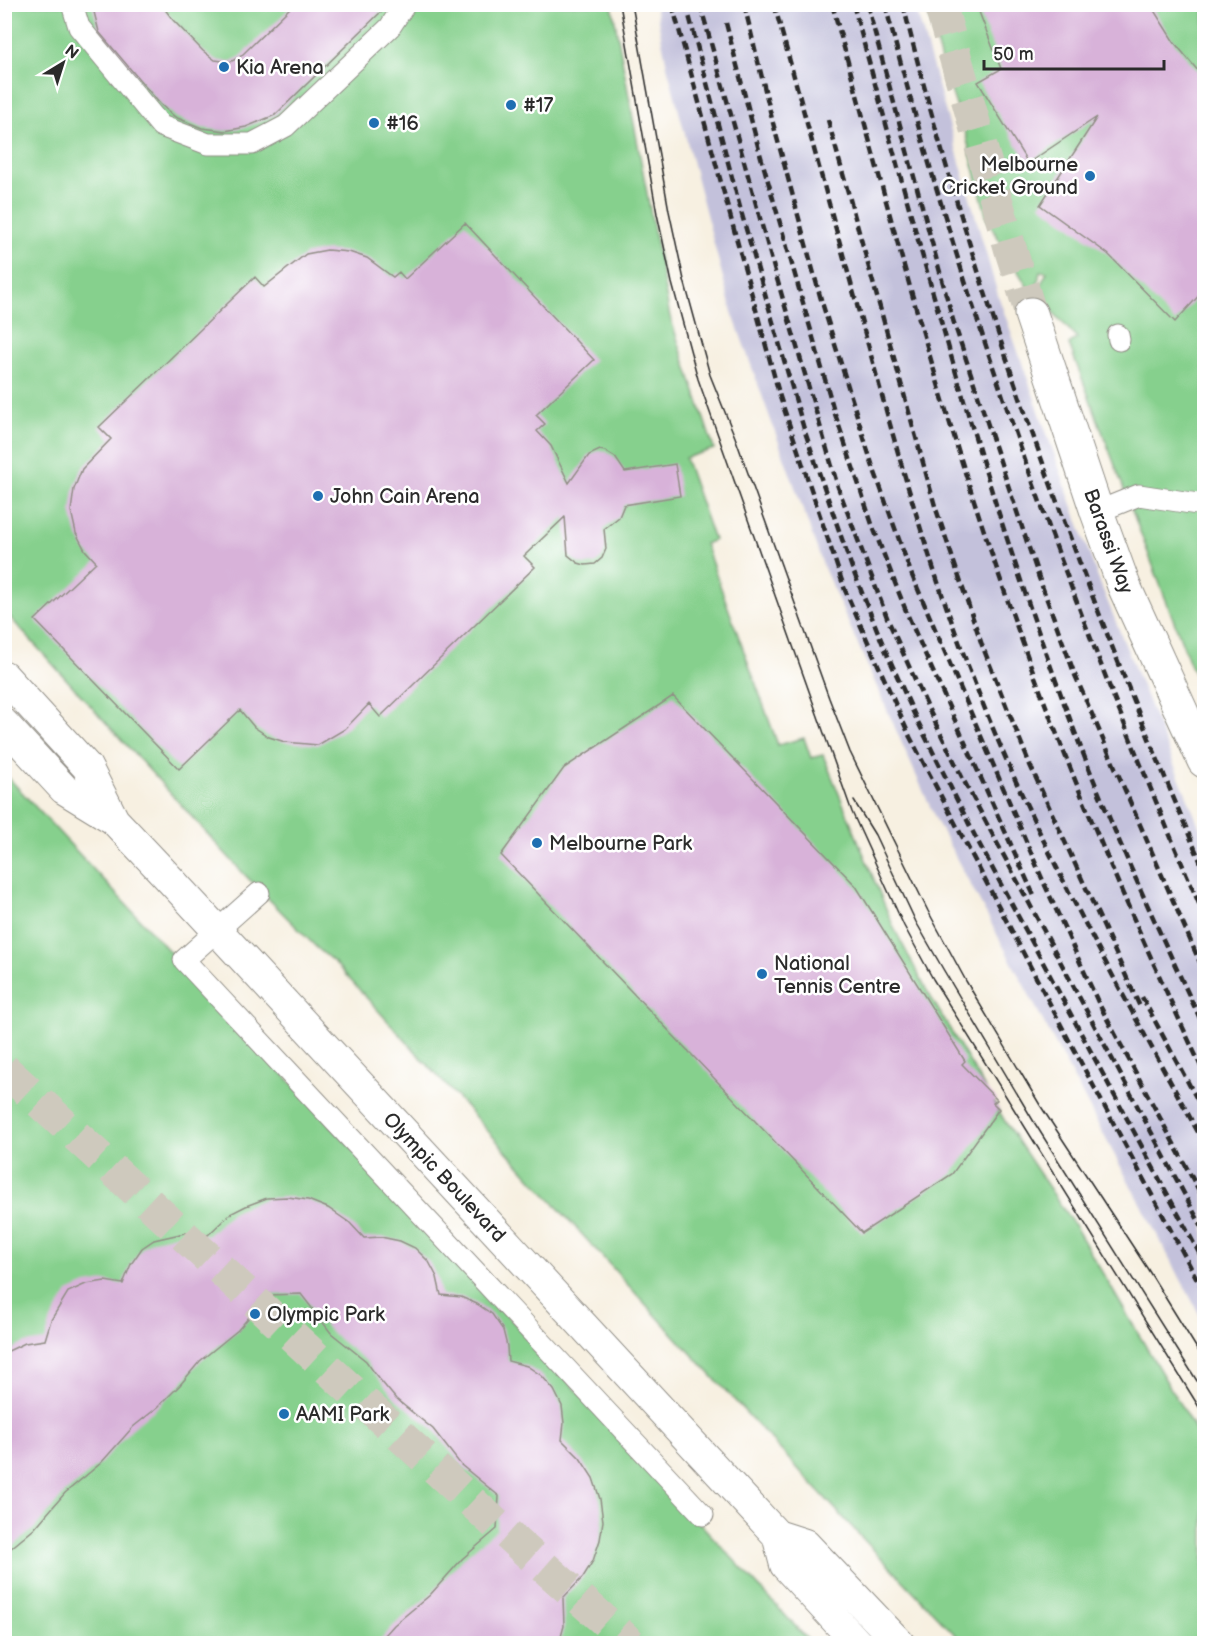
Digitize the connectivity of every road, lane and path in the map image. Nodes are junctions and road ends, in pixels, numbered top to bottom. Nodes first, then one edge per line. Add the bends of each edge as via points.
1 (72, 4) edge
2 (405, 4) edge
3 (1031, 314) tunnel mouth
4 (1204, 505) edge
5 (1097, 512) junction
6 (4, 676) edge
7 (4, 724) edge
8 (1204, 761) edge
9 (113, 819) junction
10 (258, 893) dead end
11 (217, 931) junction
12 (703, 1515) dead end
13 (777, 1535) junction
14 (858, 1644) edge
15 (900, 1644) edge

1 - 2 street via 79,27 161,126 208,144 252,144 286,126 390,27
3 - 5 main road, Barassi Way
4 - 5 street via 1139,495
5 - 8 main road, Barassi Way via 1124,586
6 - 9 main road, Olympic Boulevard via 87,767
7 - 9 main road, Olympic Boulevard via 64,789
9 - 11 main road, Olympic Boulevard
10 - 11 street
11 - 12 street via 184,960
11 - 13 main road, Olympic Boulevard
13 - 14 main road, Olympic Boulevard via 785,1565
13 - 15 main road, Olympic Boulevard via 805,1544

